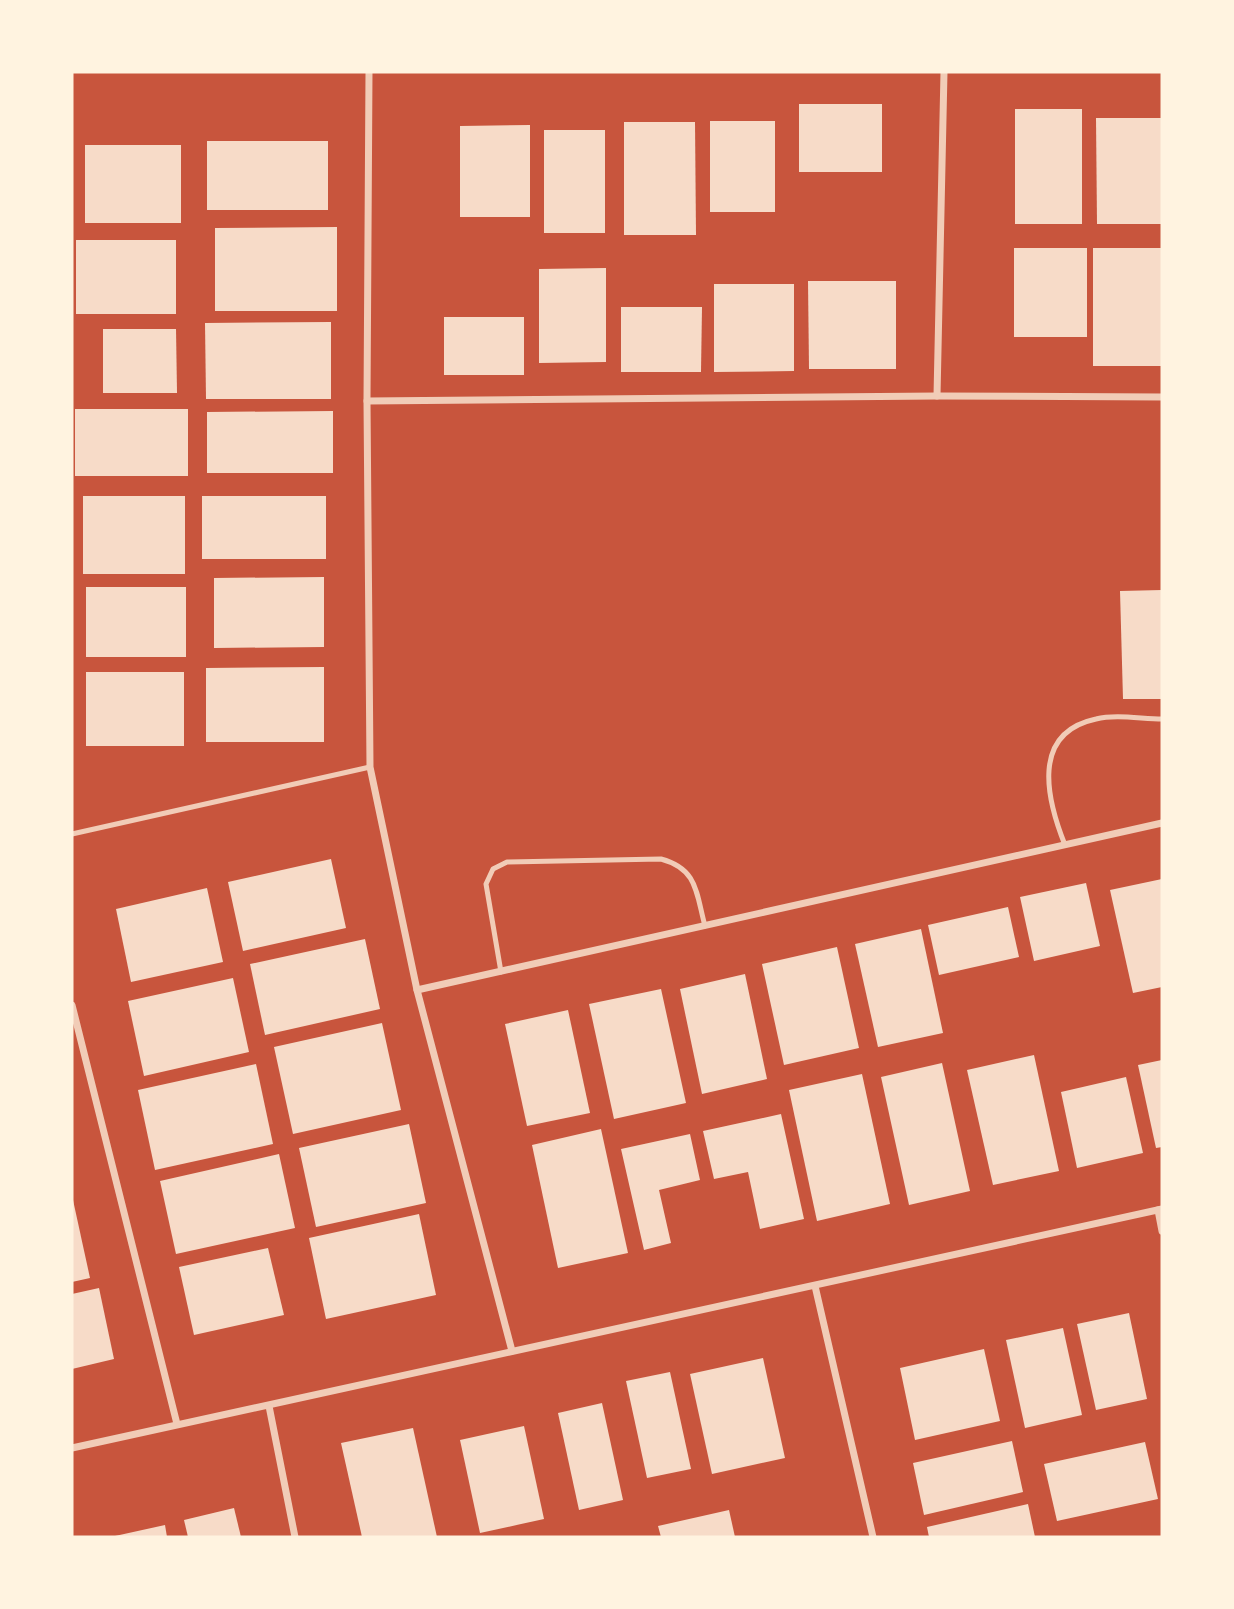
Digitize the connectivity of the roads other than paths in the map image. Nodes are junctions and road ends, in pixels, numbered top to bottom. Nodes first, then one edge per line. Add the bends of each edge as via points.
1 (369, 72) edge
2 (944, 72) edge
3 (937, 396) junction
4 (1162, 397) edge
5 (367, 401) junction
6 (1162, 719) edge
7 (370, 767) junction
8 (1162, 823) edge
9 (72, 834) edge
10 (1065, 845) junction
11 (705, 926) junction
12 (501, 972) junction
13 (417, 990) junction
14 (72, 1005) edge
15 (1160, 1210) edge
16 (1162, 1231) edge
17 (815, 1286) junction
18 (512, 1352) junction
19 (268, 1406) junction
20 (177, 1424) junction
21 (72, 1448) edge
22 (295, 1537) edge
23 (873, 1537) edge

1 - 5 street
2 - 3 street
3 - 4 street
3 - 5 street
5 - 7 street
6 - 10 lane via 1096,719 1063,736 1047,769 1053,813
7 - 9 lane
7 - 13 street
8 - 10 street
10 - 11 street
11 - 12 street
11 - 12 lane via 690,873 680,864 661,859 508,862 493,869 485,884
12 - 13 street
13 - 18 street
14 - 20 street
15 - 16 street
15 - 17 street
17 - 18 street
17 - 23 street
18 - 19 street
19 - 20 street
19 - 22 street
20 - 21 street

